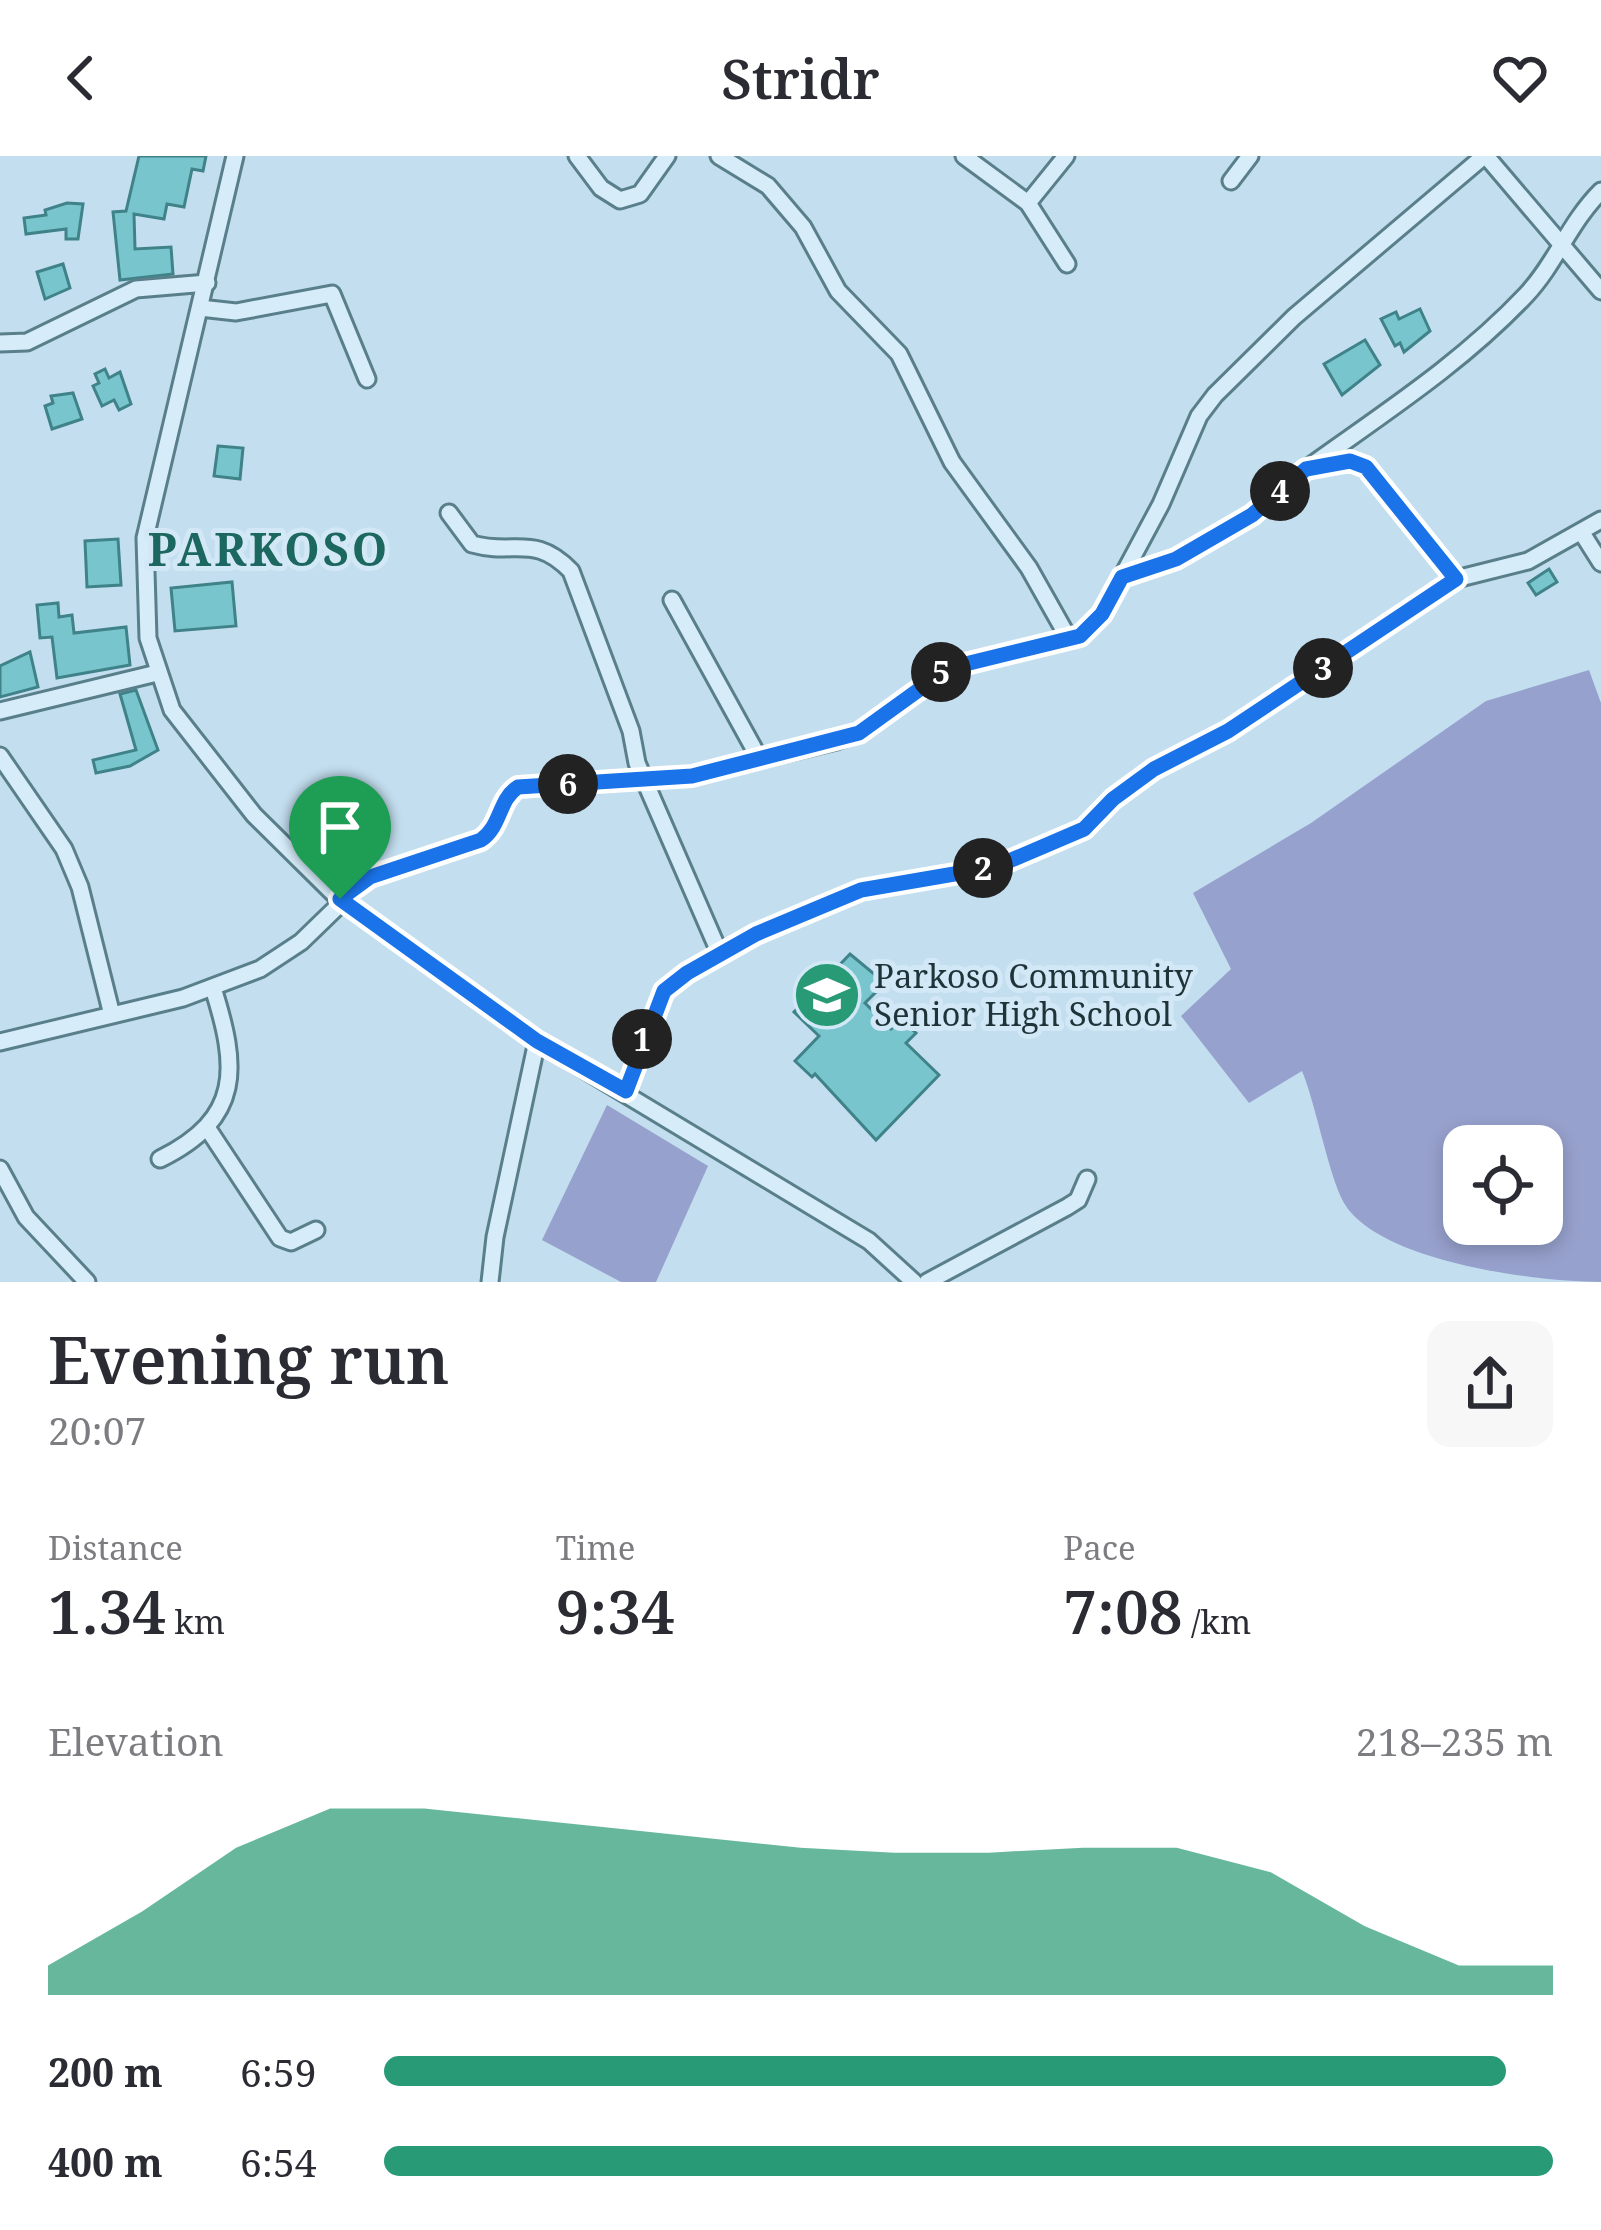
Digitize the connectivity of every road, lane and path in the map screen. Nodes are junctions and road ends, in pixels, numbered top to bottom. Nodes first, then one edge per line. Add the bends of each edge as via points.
1 (235, 156) edge
2 (577, 156) edge
3 (667, 156) edge
4 (719, 156) edge
5 (964, 156) edge
6 (1066, 156) edge
7 (1250, 156) edge
8 (1485, 156) edge
9 (1231, 181) dead end
10 (1601, 191) edge
11 (1028, 203) junction
12 (1559, 246) junction
13 (1067, 264) dead end
14 (206, 283) junction
15 (1601, 291) edge
16 (200, 308) junction
17 (0, 344) edge
18 (367, 379) dead end
19 (1306, 469) junction
20 (449, 513) dead end
21 (1601, 520) edge
22 (1582, 532) junction
23 (1601, 562) edge
24 (1122, 577) junction
25 (1456, 579) junction
26 (672, 600) dead end
27 (1069, 640) junction
28 (157, 673) junction
29 (0, 711) edge
30 (0, 756) edge
31 (759, 758) junction
32 (645, 781) junction
33 (340, 899) junction
34 (720, 954) junction
35 (213, 988) junction
36 (111, 1011) junction
37 (537, 1041) junction
38 (0, 1042) edge
39 (626, 1091) junction
40 (208, 1129) junction
41 (160, 1159) dead end
42 (0, 1169) edge
43 (1087, 1179) dead end
44 (316, 1230) dead end
45 (87, 1282) edge
46 (490, 1282) edge
47 (914, 1282) edge
48 (927, 1282) edge

1 - 14 street
2 - 3 street via 620,200 640,194
4 - 27 street via 768,186 803,227 838,291 898,354 952,462 1029,568
5 - 11 street
6 - 11 street
7 - 9 street
8 - 12 street
8 - 24 street via 1294,317 1215,395
10 - 12 street
11 - 13 street
12 - 15 street
12 - 19 street via 1540,280 1469,350
14 - 16 street
14 - 17 street via 136,289 26,342
16 - 18 street via 236,312 332,294
16 - 28 street via 145,538 145,617
19 - 24 street via 1252,515 1176,559
19 - 25 street via 1350,461 1366,467
20 - 32 street via 472,544 553,552 571,571
21 - 22 street
22 - 23 street
22 - 25 street via 1528,561
24 - 27 street via 1102,614
25 - 34 street via 1228,731 1154,769 1084,829 995,867 861,890
26 - 31 street
27 - 31 street via 949,668 859,733
28 - 29 street
28 - 33 street via 205,758
30 - 36 street via 64,849
31 - 32 street
32 - 33 street via 518,787 506,796 496,829 481,840 370,877
32 - 34 street
33 - 35 street via 275,962
33 - 37 street
34 - 39 street via 664,991
35 - 36 street
35 - 40 street via 231,1058
36 - 38 street
37 - 39 street
37 - 46 street
39 - 47 street via 868,1241
40 - 41 street
40 - 44 street via 280,1238 291,1242
42 - 45 street via 26,1217
43 - 48 street via 1067,1207

